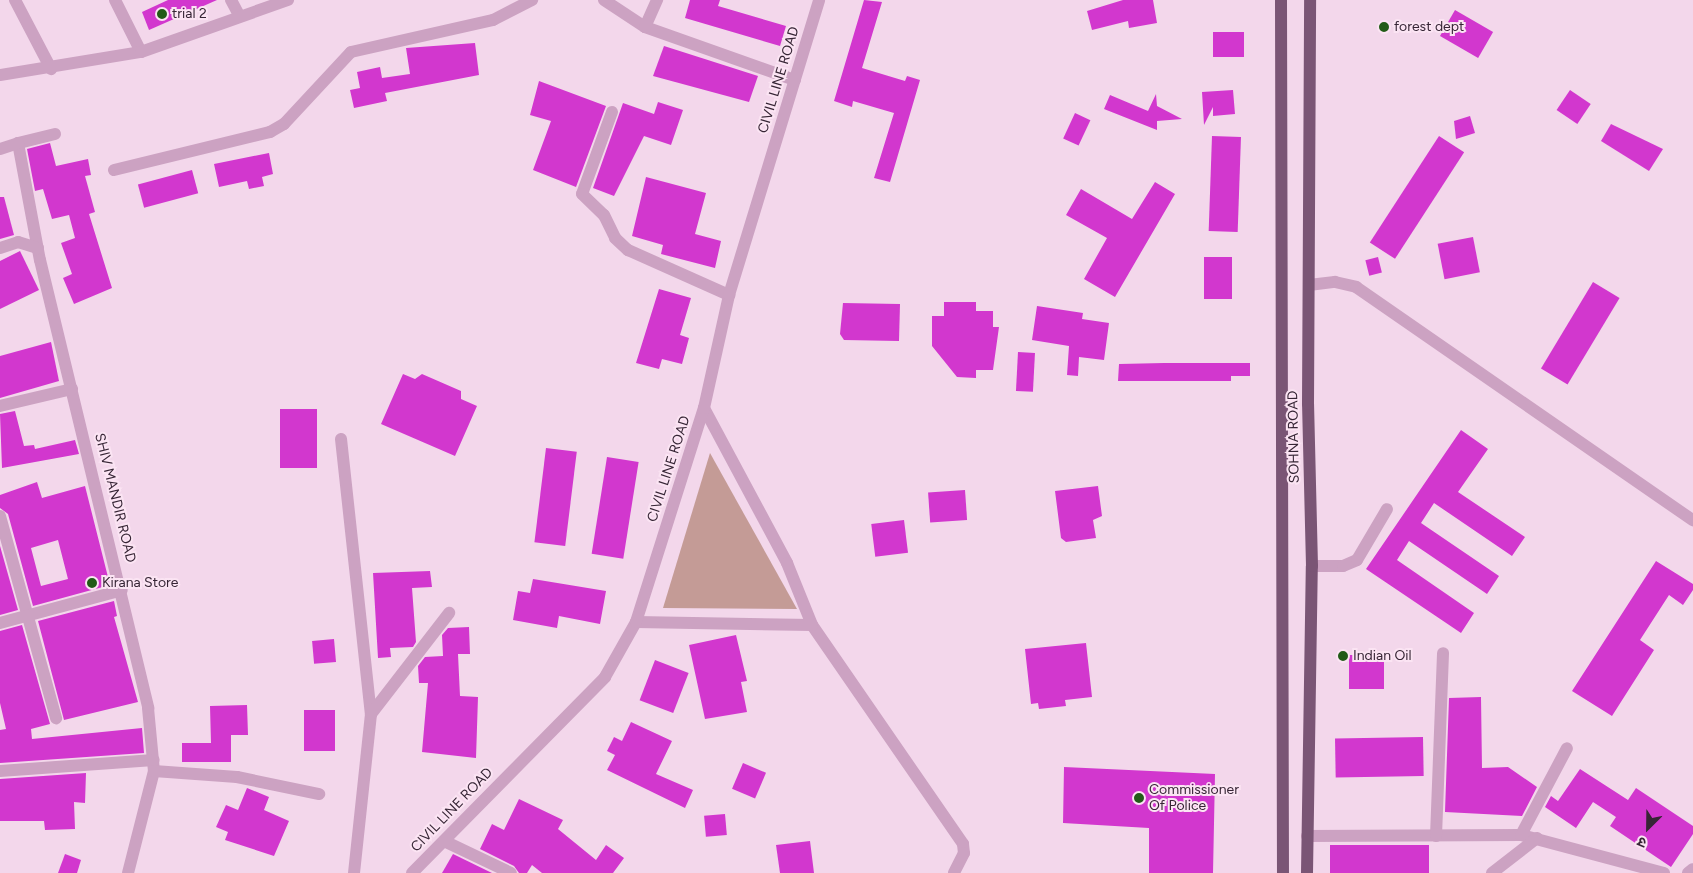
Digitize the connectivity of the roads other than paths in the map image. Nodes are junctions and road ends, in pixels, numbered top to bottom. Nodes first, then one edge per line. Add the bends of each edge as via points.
1 (15, 0) edge
2 (115, 0) edge
3 (231, 0) edge
4 (288, 0) edge
5 (532, 0) edge
6 (604, 0) edge
7 (657, 0) edge
8 (819, 0) edge
9 (1281, 0) edge
10 (1310, 0) edge
11 (239, 15) junction
12 (645, 27) junction
13 (141, 52) junction
14 (51, 69) junction
15 (0, 75) edge
16 (795, 80) junction
17 (612, 112) dead end
18 (55, 134) dead end
19 (18, 143) junction
20 (0, 149) edge
21 (114, 170) dead end
22 (0, 248) edge
23 (38, 248) junction
24 (1309, 285) junction
25 (729, 295) junction
26 (72, 389) junction
27 (0, 406) edge
28 (704, 408) junction
29 (340, 440) dead end
30 (1387, 509) dead end
31 (0, 516) edge
32 (1693, 520) edge
33 (1312, 566) junction
34 (122, 590) junction
35 (449, 613) dead end
36 (26, 615) junction
37 (0, 622) edge
38 (636, 622) junction
39 (812, 625) junction
40 (1443, 653) dead end
41 (371, 714) junction
42 (56, 718) dead end
43 (1568, 748) dead end
44 (154, 766) junction
45 (0, 772) edge
46 (319, 794) dead end
47 (1521, 835) junction
48 (1307, 836) junction
49 (1436, 836) junction
50 (1537, 838) junction
51 (444, 841) junction
52 (1693, 869) edge
53 (128, 873) edge
54 (354, 873) edge
55 (412, 873) edge
56 (511, 873) edge
57 (954, 873) edge
58 (1283, 873) edge
59 (1307, 873) edge
60 (1492, 873) edge
61 (1664, 873) edge
62 (1688, 873) edge

1 - 14 street
2 - 13 street
3 - 11 street
4 - 11 street
5 - 21 street via 492,20 351,52 284,124 270,132
6 - 12 street
7 - 12 street
8 - 16 street, CIVIL LINE ROAD
9 - 58 main road, SOHNA ROAD
10 - 24 main road, SOHNA ROAD
11 - 13 street
12 - 16 street
13 - 14 street
14 - 15 street
16 - 25 street, CIVIL LINE ROAD
17 - 25 street via 582,194 604,215 615,238 628,250
18 - 19 street
19 - 20 street
19 - 23 street, SHIV MANDIR ROAD
22 - 23 street via 24,242
23 - 26 street, SHIV MANDIR ROAD
24 - 32 street via 1335,282 1356,287
24 - 33 main road, SOHNA ROAD
25 - 28 street, CIVIL LINE ROAD
26 - 27 street
26 - 34 street, SHIV MANDIR ROAD
28 - 38 street, CIVIL LINE ROAD
28 - 39 street via 786,563
29 - 41 street
30 - 33 street via 1357,560 1343,566
31 - 36 street
33 - 48 main road, SOHNA ROAD
34 - 36 street
34 - 44 street, SHIV MANDIR ROAD via 148,708
35 - 41 street
36 - 37 street
36 - 42 street
38 - 39 street
38 - 51 street, CIVIL LINE ROAD via 605,677
39 - 57 street via 963,844 964,854
40 - 49 street
41 - 54 street
43 - 47 street
44 - 45 street
44 - 46 street
44 - 53 street, SHIV MANDIR ROAD
47 - 49 street
47 - 50 street
48 - 49 street
48 - 59 main road, SOHNA ROAD
50 - 60 street
50 - 61 street
51 - 55 street, CIVIL LINE ROAD
51 - 56 street
52 - 62 street

